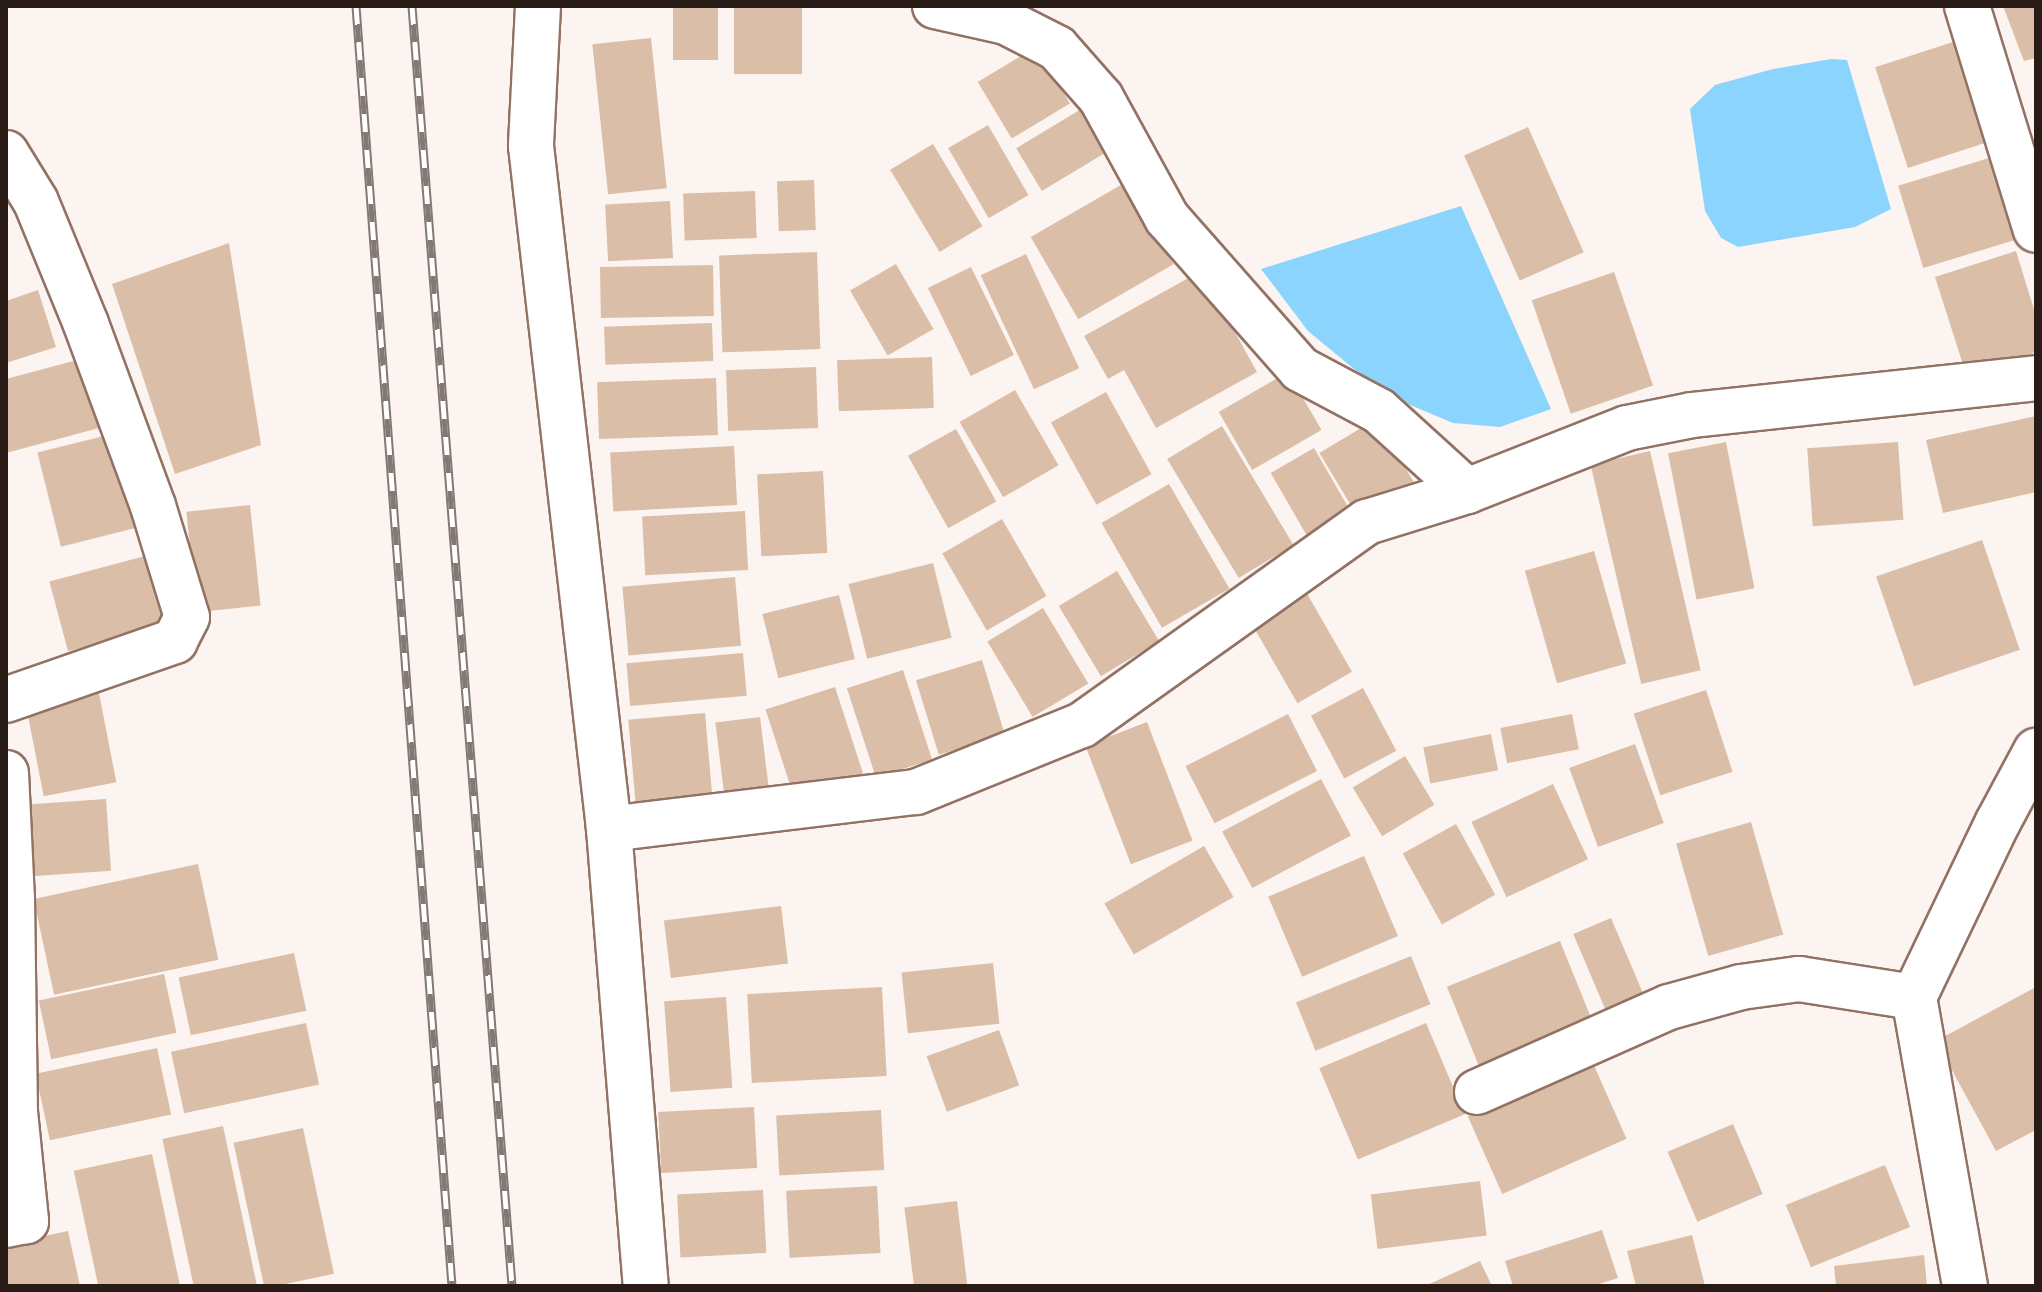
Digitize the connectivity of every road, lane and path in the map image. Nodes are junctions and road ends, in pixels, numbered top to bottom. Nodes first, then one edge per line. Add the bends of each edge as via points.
1 (538, 6) edge
2 (935, 6) edge
3 (1967, 6) edge
4 (6, 153) edge
5 (2036, 230) edge
6 (2036, 378) edge
7 (1467, 491) junction
8 (6, 700) edge
9 (2036, 751) edge
10 (6, 773) edge
11 (609, 829) junction
12 (1914, 997) junction
13 (1477, 1092) dead end
14 (6, 1225) edge
15 (646, 1286) edge
16 (1965, 1286) edge

1 - 11 street via 531,146
2 - 7 street via 1006,22 1057,48 1101,98 1167,218 1300,369 1379,411
3 - 5 street
4 - 8 street via 36,202 86,324 153,506 187,617 175,641
6 - 7 street via 1692,415 1627,428
7 - 11 street via 1367,522 1082,725 916,792
9 - 12 street
10 - 14 street via 15,1112 26,1221
11 - 15 street
12 - 13 street via 1799,979 1741,987 1669,1007
12 - 16 street

